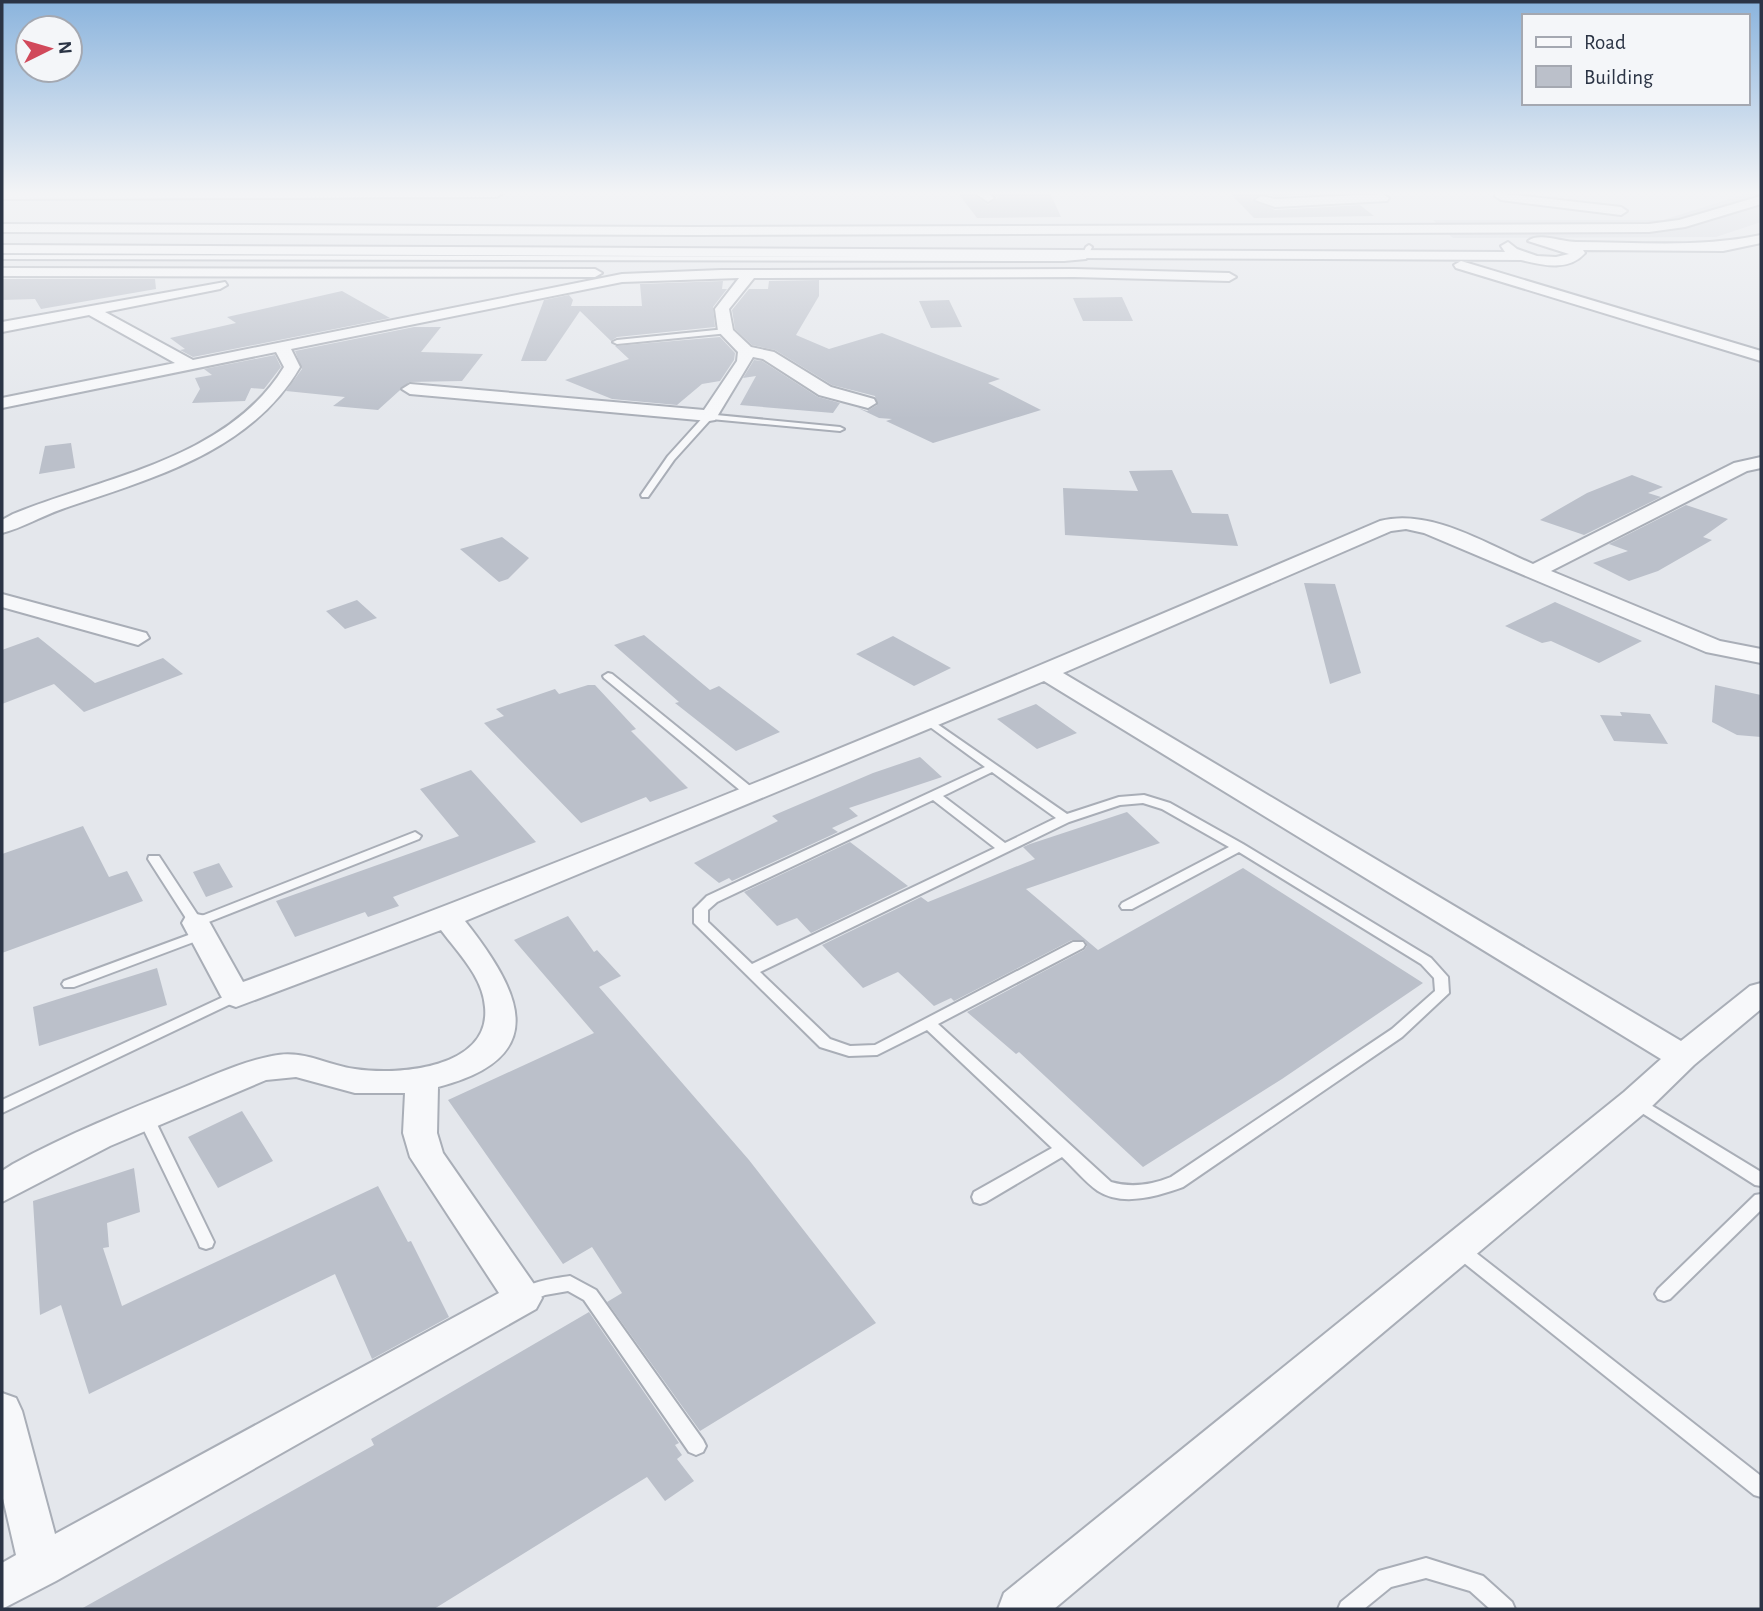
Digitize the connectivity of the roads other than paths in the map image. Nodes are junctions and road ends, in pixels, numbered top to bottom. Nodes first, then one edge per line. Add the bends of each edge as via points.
1 (1476, 268) edge
2 (2, 272) edge
3 (750, 274) junction
4 (254, 275) junction
5 (1229, 277) dead end
6 (622, 278) junction
7 (93, 311) junction
8 (2, 327) edge
9 (726, 331) junction
10 (617, 342) dead end
11 (282, 348) junction
12 (746, 351) junction
13 (1761, 356) edge
14 (192, 366) junction
15 (410, 389) dead end
16 (2, 403) edge
17 (868, 403) dead end
18 (709, 416) junction
19 (840, 429) dead end
20 (1761, 463) edge
21 (645, 495) dead end
22 (2, 527) edge
23 (1537, 570) junction
24 (2, 600) edge
25 (138, 638) dead end
26 (1761, 656) edge
27 (1043, 671) junction
28 (608, 676) dead end
29 (930, 722) junction
30 (992, 768) junction
31 (751, 793) junction
32 (934, 795) junction
33 (1065, 819) junction
34 (415, 836) dead end
35 (1240, 847) junction
36 (1004, 848) junction
37 (155, 859) dead end
38 (1127, 906) dead end
39 (447, 917) junction
40 (199, 928) junction
41 (1078, 945) dead end
42 (750, 971) junction
43 (69, 984) dead end
44 (1761, 993) edge
45 (236, 996) junction
46 (928, 1023) junction
47 (1683, 1057) junction
48 (422, 1080) junction
49 (1636, 1101) junction
50 (2, 1107) edge
51 (145, 1116) junction
52 (1063, 1149) junction
53 (1761, 1180) edge
54 (2, 1188) edge
55 (979, 1197) dead end
56 (1761, 1200) edge
57 (206, 1242) dead end
58 (1457, 1248) junction
59 (1664, 1294) dead end
60 (523, 1298) junction
61 (2, 1411) edge
62 (696, 1446) dead end
63 (1761, 1488) edge
64 (41, 1566) junction
65 (2, 1587) edge
66 (1020, 1609) edge
67 (1348, 1609) edge
68 (1505, 1609) edge

1 - 13 street
2 - 4 street
3 - 5 street
3 - 6 street
3 - 9 street via 722,309
4 - 6 street via 587,273
4 - 7 street
6 - 11 street
7 - 8 street
7 - 14 street
9 - 10 lane
9 - 12 street
11 - 14 street
11 - 22 street via 292,367 283,384 235,428 151,474
12 - 17 street via 768,355 825,391
12 - 18 street via 741,368
14 - 16 street
15 - 18 street
18 - 19 lane
18 - 21 lane
20 - 23 street via 1741,467
23 - 26 street via 1714,648
23 - 27 street via 1430,528 1387,525
24 - 25 street
27 - 29 street
27 - 47 street
28 - 31 lane
29 - 30 lane
29 - 31 street
30 - 32 lane
30 - 33 lane
31 - 39 street
32 - 36 lane
32 - 42 lane via 706,904 701,909 701,923
33 - 35 lane via 1144,799 1166,806
33 - 36 lane
34 - 40 lane
35 - 38 lane
35 - 52 lane via 1426,961 1441,977 1442,993 1396,1032 1177,1182 1148,1193 1123,1194 1105,1187
36 - 42 lane
37 - 40 lane
39 - 45 street
39 - 48 street via 493,984 502,1009 496,1038 481,1056 454,1071
40 - 43 lane
40 - 45 street
41 - 46 lane
42 - 46 lane via 825,1043 849,1051 877,1050
44 - 47 street
45 - 50 lane
46 - 52 lane
47 - 49 street
48 - 51 street via 357,1081 290,1064 250,1074
48 - 60 street via 420,1132 427,1157
49 - 53 lane
49 - 58 street
51 - 54 street
51 - 57 lane
52 - 55 lane
56 - 59 lane
58 - 63 lane
58 - 66 street
60 - 62 lane via 542,1288 570,1283 590,1295
60 - 64 street
61 - 64 street
64 - 65 street
67 - 68 lane via 1385,1578 1426,1568 1476,1583

